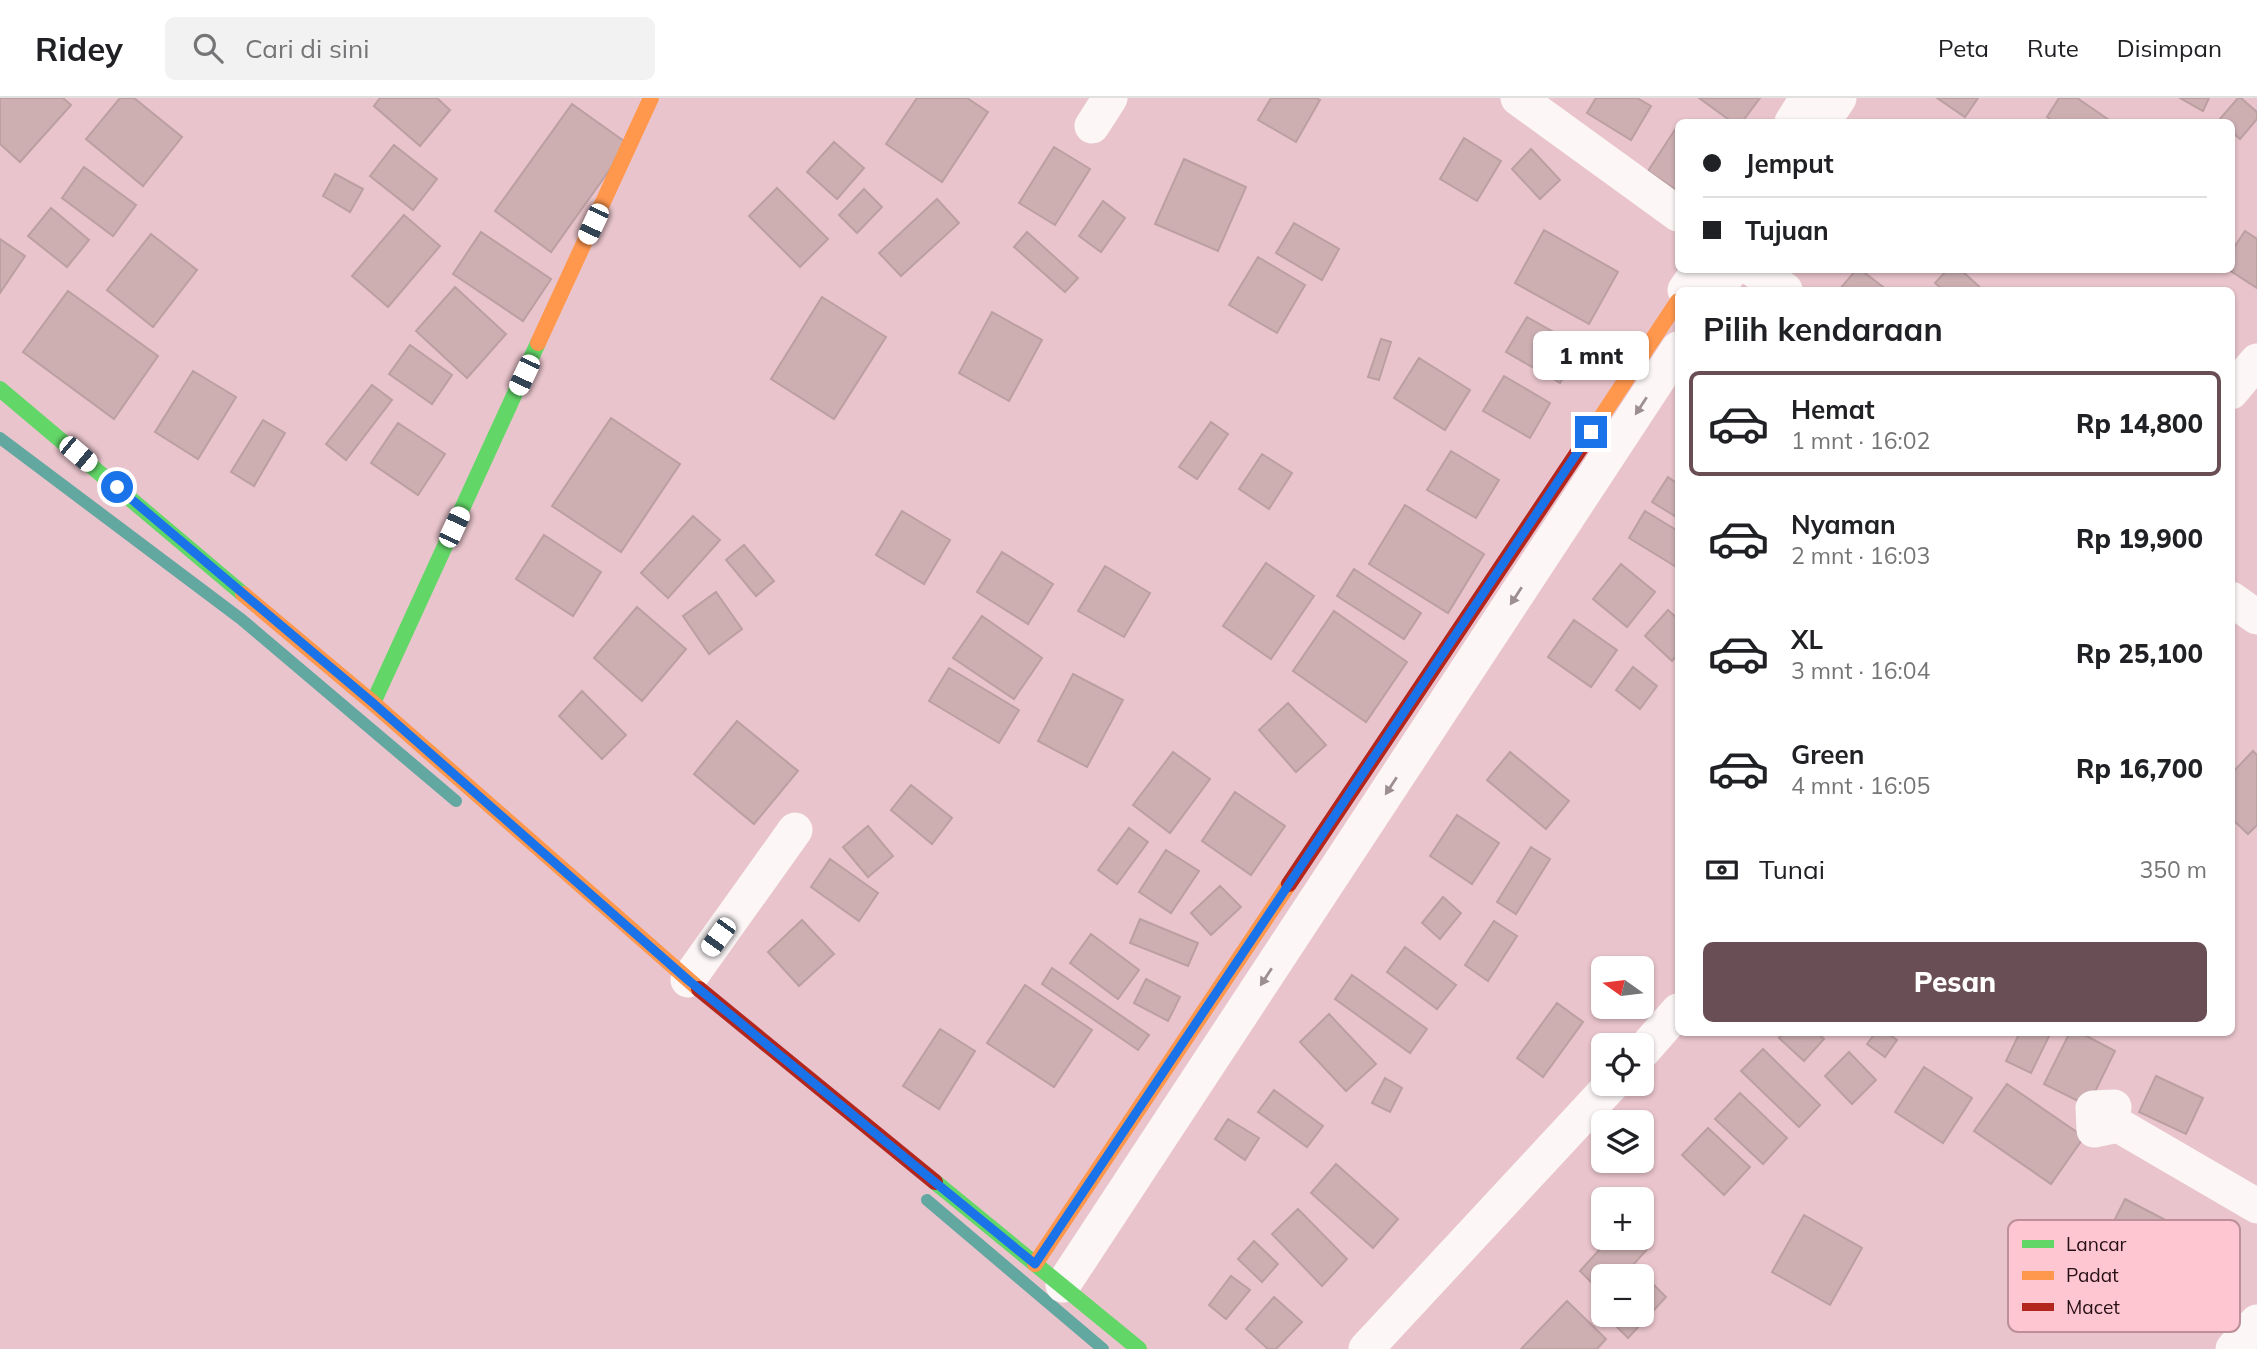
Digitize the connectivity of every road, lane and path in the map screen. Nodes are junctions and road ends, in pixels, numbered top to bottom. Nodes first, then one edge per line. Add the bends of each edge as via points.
1 (651, 98) edge
2 (1518, 98) edge
3 (1807, 98) edge
4 (1839, 98) edge
5 (1794, 119) edge
6 (1825, 119) edge
7 (1675, 212) edge
8 (1758, 273) edge
9 (1780, 287) edge
10 (1675, 305) edge
11 (1675, 354) edge
12 (2257, 361) edge
13 (2235, 387) edge
14 (0, 389) edge
15 (2235, 602) edge
16 (2257, 617) edge
17 (373, 703) junction
18 (795, 830) dead end
19 (688, 980) junction
20 (1675, 1014) edge
21 (1654, 1038) edge
22 (1601, 1096) edge
23 (2114, 1107) dead end
24 (2257, 1206) edge
25 (1035, 1264) junction
26 (1063, 1285) junction
27 (2257, 1322) edge
28 (1139, 1349) edge
29 (1366, 1349) edge
30 (2233, 1349) edge

1 - 17 street
2 - 7 street
3 - 5 street
4 - 6 street
8 - 9 street
10 - 25 street
11 -> 26 street
12 - 13 street
14 - 17 street
15 - 16 street
17 - 19 street
18 - 19 street
19 - 25 street
20 - 21 street
22 - 29 street
23 - 24 street via 2093,1108 2094,1130 2118,1125
25 - 26 street
26 - 28 street
27 - 30 street

